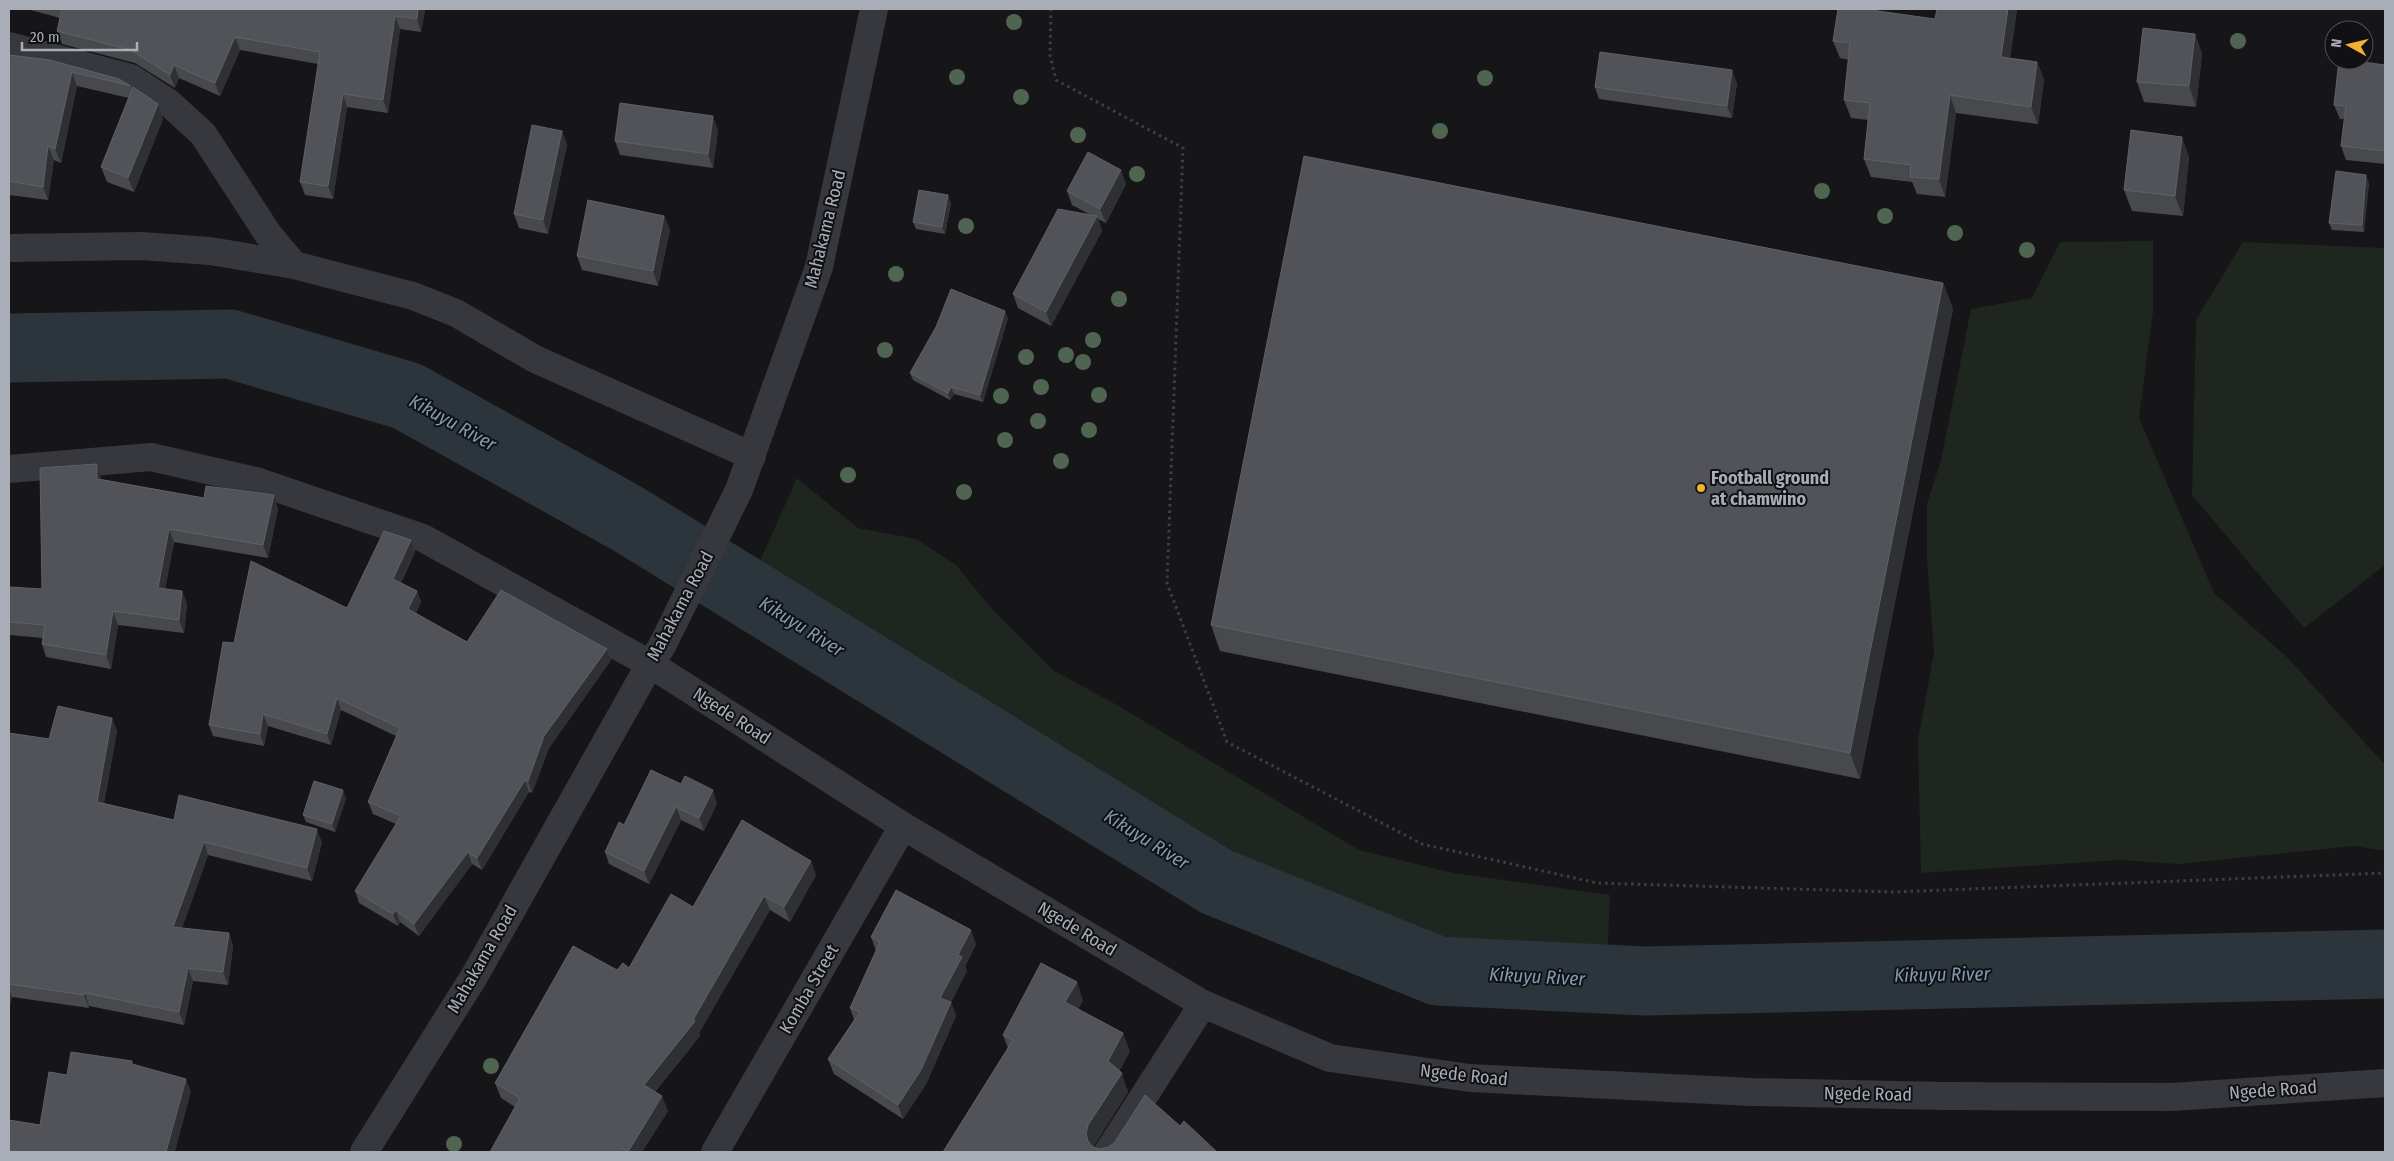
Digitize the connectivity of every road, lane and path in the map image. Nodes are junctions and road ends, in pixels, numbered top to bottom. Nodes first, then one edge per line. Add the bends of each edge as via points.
1 (874, 9) edge
2 (1051, 9) edge
3 (9, 46) edge
4 (9, 248) edge
5 (294, 266) junction
6 (752, 456) junction
7 (9, 469) edge
8 (656, 655) junction
9 (903, 826) junction
10 (2385, 873) edge
11 (1204, 1004) junction
12 (2385, 1083) edge
13 (364, 1152) edge
14 (715, 1152) edge
15 (1108, 1152) edge

1 - 6 street, Mahakama Road via 819,267
2 - 10 path via 1050,55 1056,80 1183,148 1167,583 1227,742 1422,844 1597,883 1893,892
3 - 5 street via 131,78 169,103 203,134 268,234
4 - 5 street via 141,246 210,251
5 - 6 street via 413,296 456,313 535,359
6 - 8 street, Mahakama Road via 739,490
7 - 8 street, Ngede Road via 151,457 256,481 423,538
8 - 9 street, Ngede Road
8 - 13 street, Mahakama Road via 475,975
9 - 11 street, Ngede Road
9 - 14 street, Komba Street
11 - 12 street, Ngede Road via 1330,1058 1470,1078 1742,1091 1944,1096 2171,1097
11 - 15 street

